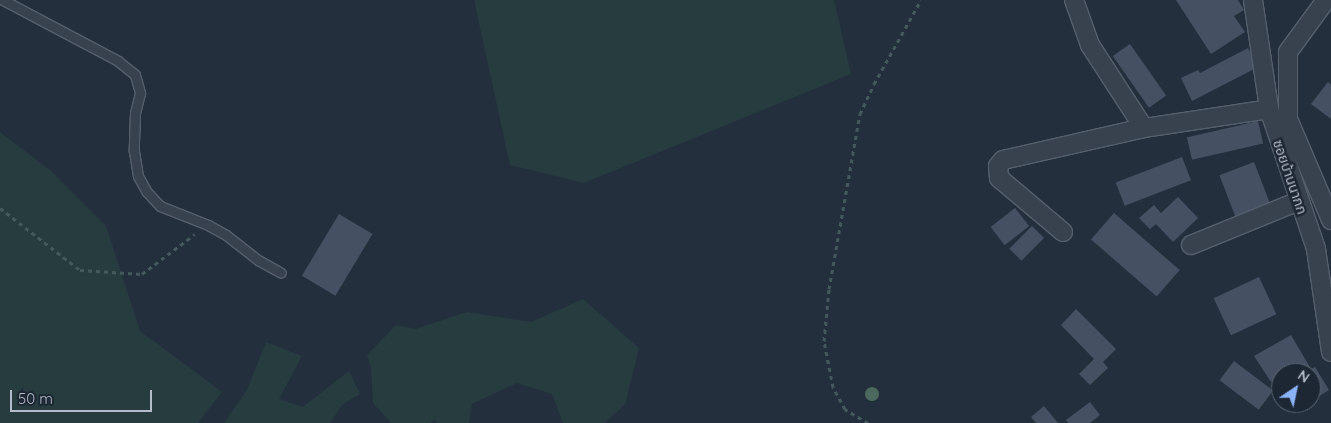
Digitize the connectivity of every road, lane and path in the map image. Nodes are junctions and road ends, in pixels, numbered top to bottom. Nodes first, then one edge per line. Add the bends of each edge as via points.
1 (3, 0) edge
2 (922, 0) edge
3 (1074, 0) edge
4 (1253, 0) edge
5 (1326, 0) edge
6 (1269, 109) junction
7 (1144, 128) junction
8 (1299, 202) junction
9 (0, 208) edge
10 (1331, 220) edge
11 (208, 225) junction
12 (1063, 232) dead end
13 (1191, 245) dead end
14 (281, 273) dead end
15 (1331, 352) edge
16 (868, 423) edge

1 - 11 lane via 118,62 135,75 140,93 135,113 134,151 140,183 160,206
2 - 16 path via 860,114 829,289 824,341 833,387 845,409
3 - 7 street via 1090,45
4 - 6 street, ซอยบ้านนากก
5 - 10 street via 1288,52 1288,119
6 - 7 street
6 - 8 street, ซอยบ้านนากก
7 - 12 street via 1008,157 998,166 999,178
8 - 13 street
8 - 15 street, ซอยบ้านนากก via 1316,249
9 - 11 path via 80,270 142,274
11 - 14 lane

